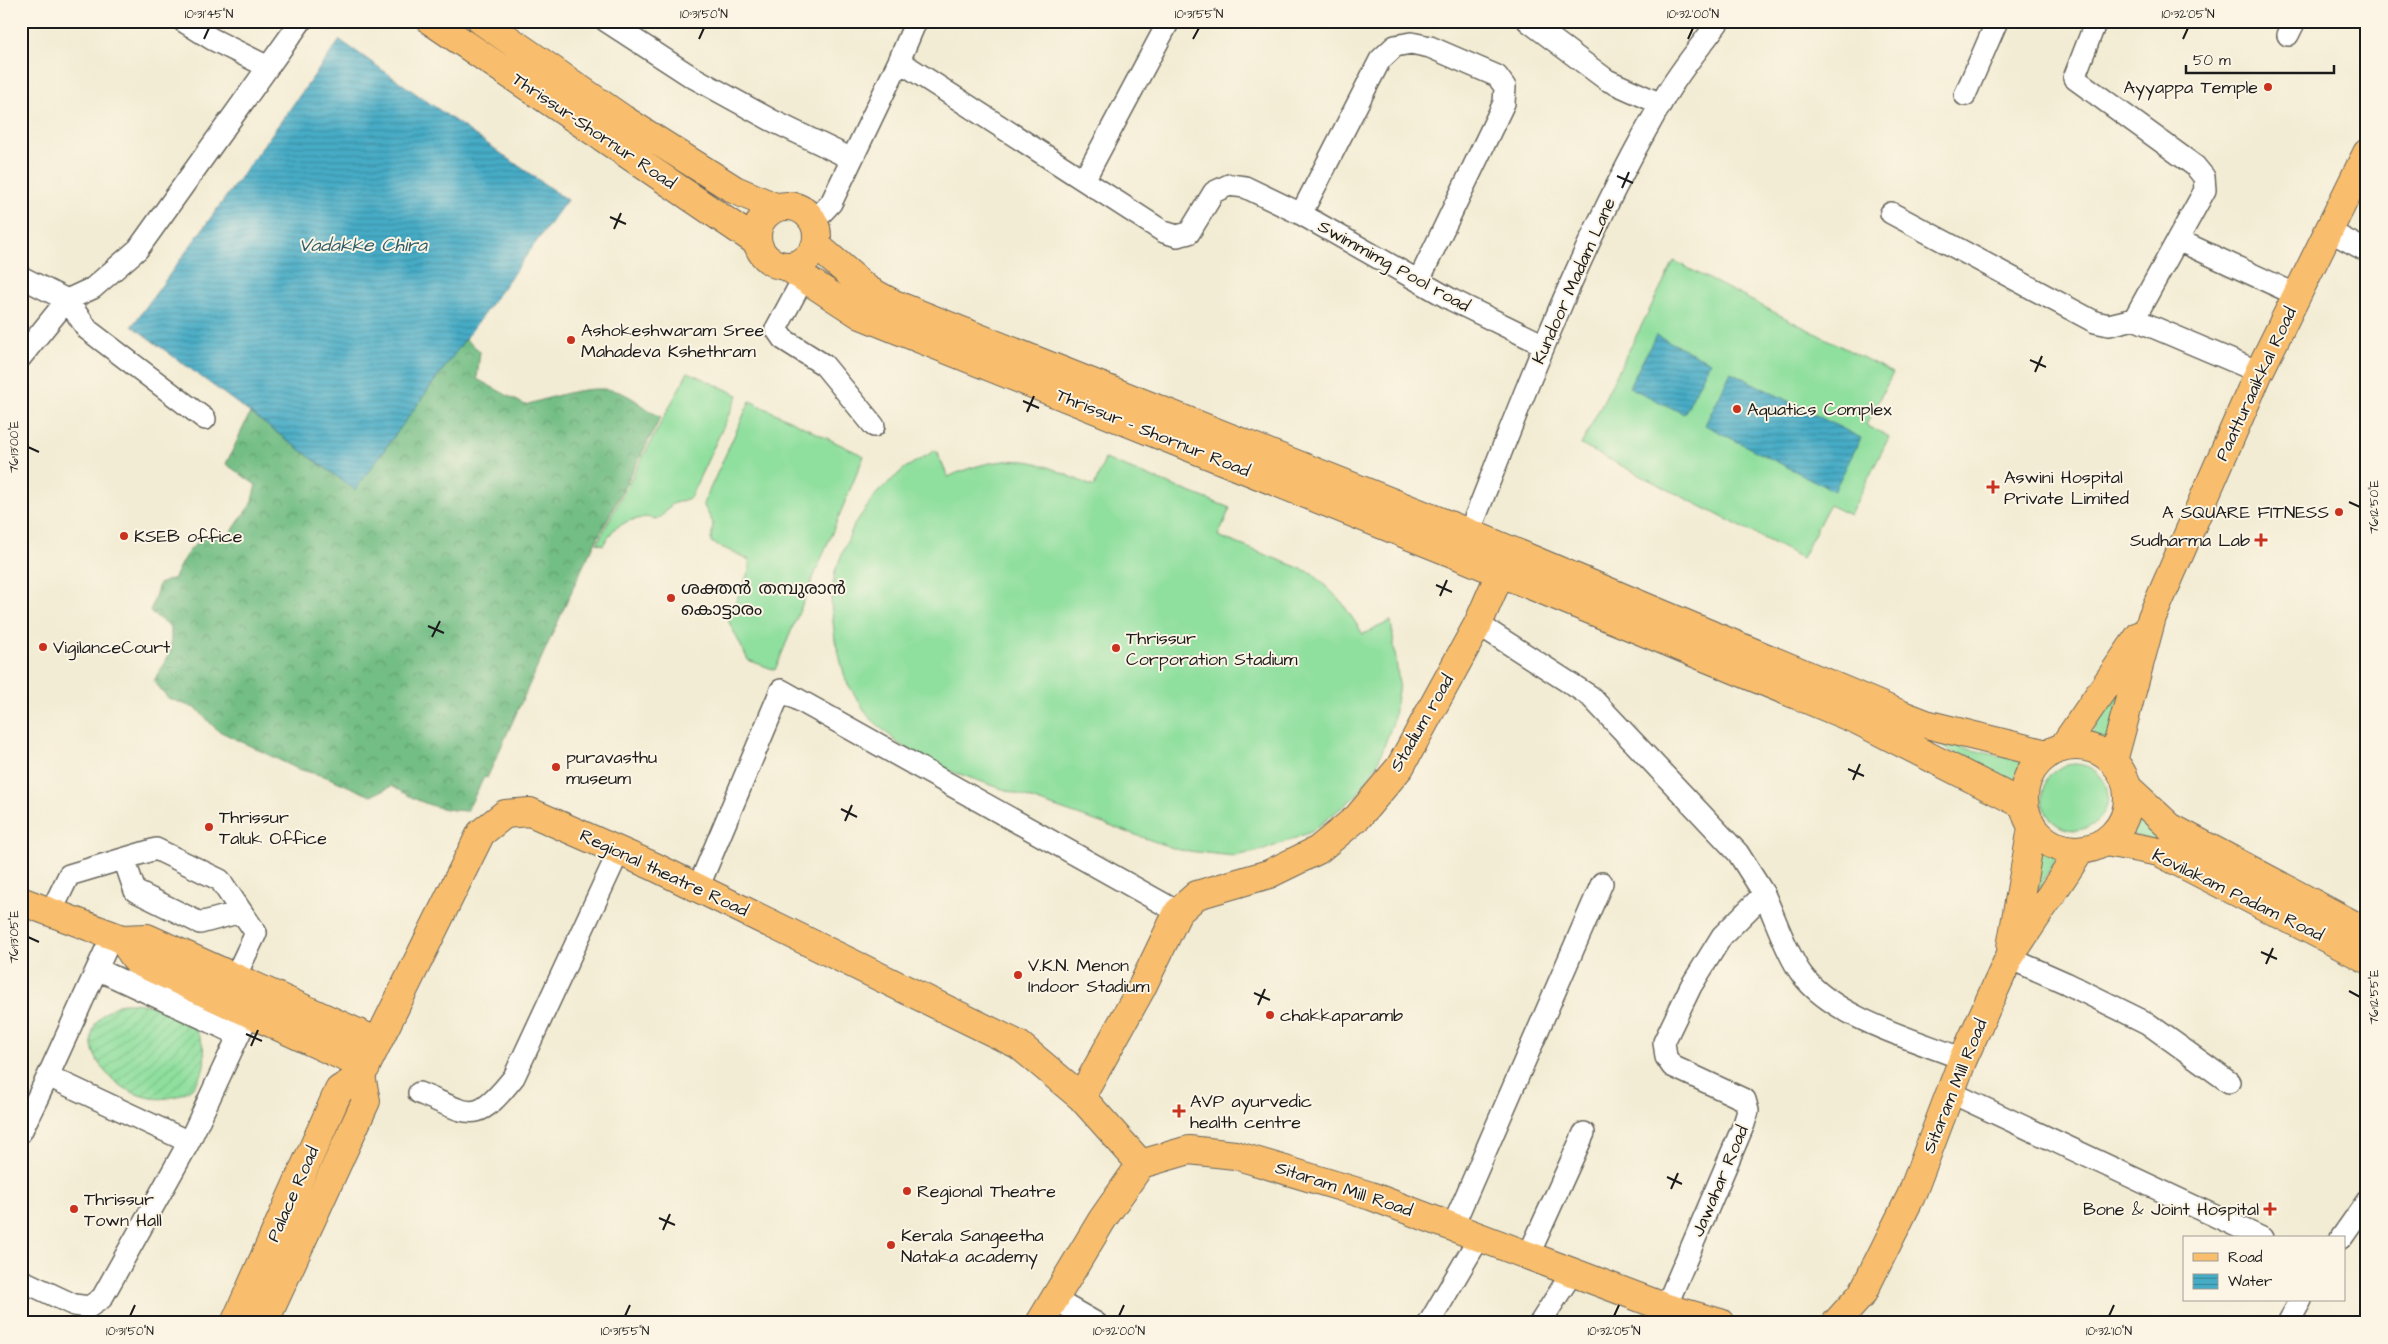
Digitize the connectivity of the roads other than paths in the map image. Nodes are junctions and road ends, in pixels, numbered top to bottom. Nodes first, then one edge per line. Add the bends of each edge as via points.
1 (183, 21) edge
2 (289, 21) edge
3 (301, 21) edge
4 (431, 21) edge
5 (482, 21) edge
6 (606, 21) edge
7 (916, 21) edge
8 (1169, 21) edge
9 (1528, 21) edge
10 (1719, 21) edge
11 (1997, 21) edge
12 (2096, 21) edge
13 (283, 49) junction
14 (900, 61) junction
15 (268, 67) junction
16 (1964, 95) dead end
17 (1661, 104) junction
18 (2367, 153) edge
19 (852, 159) junction
20 (1084, 180) junction
21 (775, 207) junction
22 (1891, 213) dead end
23 (1301, 214) junction
24 (2328, 231) junction
25 (815, 233) junction
26 (2178, 240) junction
27 (756, 242) junction
28 (2367, 251) edge
29 (794, 273) junction
30 (21, 277) edge
31 (1419, 280) junction
32 (2296, 295) junction
33 (67, 300) junction
34 (2134, 318) junction
35 (1544, 345) junction
36 (21, 357) edge
37 (2259, 372) junction
38 (205, 419) dead end
39 (874, 426) dead end
40 (1464, 545) junction
41 (1505, 562) junction
42 (2152, 617) junction
43 (1478, 624) junction
44 (1842, 702) junction
45 (2055, 750) junction
46 (2114, 761) junction
47 (2128, 788) junction
48 (2028, 816) junction
49 (2106, 842) junction
50 (619, 851) junction
51 (2080, 851) junction
52 (124, 859) junction
53 (1602, 882) dead end
54 (698, 888) junction
55 (1764, 894) junction
56 (21, 900) edge
57 (51, 912) junction
58 (241, 912) junction
59 (1178, 912) junction
60 (2367, 932) edge
61 (117, 937) junction
62 (2009, 958) junction
63 (2367, 959) edge
64 (97, 970) junction
65 (235, 977) junction
66 (244, 1024) junction
67 (378, 1042) junction
68 (1963, 1059) junction
69 (364, 1072) junction
70 (48, 1076) junction
71 (2229, 1082) dead end
72 (419, 1093) dead end
73 (1952, 1093) junction
74 (1081, 1097) junction
75 (21, 1132) edge
76 (1584, 1133) dead end
77 (190, 1142) junction
78 (1141, 1164) junction
79 (2367, 1201) edge
80 (1454, 1226) junction
81 (1480, 1236) junction
82 (2258, 1236) edge
83 (2342, 1236) edge
84 (1529, 1254) junction
85 (1573, 1271) junction
86 (21, 1280) edge
87 (1054, 1299) junction
88 (2300, 1302) edge
89 (1663, 1315) edge
90 (235, 1323) edge
91 (264, 1323) edge
92 (1040, 1323) edge
93 (1096, 1323) edge
94 (1429, 1323) edge
95 (1540, 1323) edge
96 (1720, 1323) edge
97 (1836, 1323) edge
98 (2288, 1323) edge

1 - 15 street
2 - 13 street
3 - 13 street
4 - 27 main road, Thrissur-Shornur Road
5 - 21 main road, Thrissur-Shornur Road via 695,165 735,190
6 - 19 street via 689,75
7 - 14 street
8 - 20 street
9 - 17 street via 1608,80
10 - 17 street, Kundoor Madam Lane
11 - 16 street
12 - 26 street via 2074,78 2195,166 2204,177 2205,190
13 - 15 street
14 - 19 street
14 - 20 street
15 - 33 street via 138,249 93,288
17 - 35 street, Kundoor Madam Lane via 1614,190
18 - 24 main road, Paatturaaikkal Road
19 - 25 street
20 - 23 street, Swimmimg Pool road via 1164,232 1177,236 1189,232 1214,192 1229,185 1244,187
21 - 25 main road via 785,205 803,210
21 - 27 main road via 760,221
22 - 34 street via 2095,322 2109,325
23 - 31 street, Swimmimg Pool road
23 - 31 street via 1380,60 1395,46 1411,43 1430,48 1497,76 1505,87 1504,103
24 - 28 street
24 - 32 main road, Paatturaaikkal Road
25 - 29 main road via 804,260
25 - 40 main road via 868,290 894,304
26 - 32 street
26 - 34 street
27 - 29 main road via 767,259
29 - 39 street via 776,329 783,339 824,365
29 - 40 main road, Thrissur - Shornur Road via 862,316
30 - 33 street
31 - 35 street, Swimmimg Pool road via 1452,300
32 - 37 main road, Paatturaaikkal Road
33 - 36 street
33 - 38 street via 88,330
34 - 37 street
35 - 40 street, Kundoor Madam Lane
37 - 42 main road, Paatturaaikkal Road
40 - 41 main road, Thrissur - Shornur Road
41 - 43 main road, Stadium road
41 - 44 main road, Thrissur - Shornur Road
42 - 45 main road
42 - 46 main road
43 - 55 street via 1590,696 1738,853
43 - 59 main road, Stadium road via 1400,767 1358,818 1318,850 1270,874 1197,895
44 - 45 main road via 1926,724
44 - 48 main road via 1868,725
45 - 46 main road via 2081,745 2099,750
45 - 48 main road via 2036,764 2028,776 2024,790
46 - 47 main road
47 - 49 main road via 2125,818
47 - 60 main road, Kovilakam Padam Road via 2170,827
48 - 51 main road via 2045,841 2061,849
48 - 62 main road
49 - 51 main road
49 - 63 main road, Kovilakam Padam Road via 2159,852
50 - 54 main road, Regional theatre Road
50 - 67 main road, Regional theatre Road via 530,812 505,814 481,833
50 - 72 street via 514,1077 494,1102 478,1112 465,1112
51 - 62 main road, Sitaram Mill Road
52 - 57 street via 69,875
52 - 58 street via 156,848 220,880
52 - 58 street via 135,891 200,923
53 - 80 street
54 - 59 street via 781,690
54 - 74 main road, Regional theatre Road via 1019,1045
55 - 68 street via 1802,975 1819,994 1862,1019
55 - 89 street, Jawahar Road via 1722,936 1664,1042 1666,1057 1672,1066 1745,1100 1748,1111
56 - 57 main road
57 - 61 main road
58 - 65 street via 256,933
59 - 74 main road, Stadium road via 1141,989
61 - 64 street
61 - 65 main road via 148,938
61 - 66 main road via 137,961
62 - 68 main road, Sitaram Mill Road
62 - 71 street via 2147,1023
64 - 66 street
64 - 70 street
65 - 67 main road
66 - 69 main road
66 - 77 street
67 - 69 main road, Regional theatre Road
68 - 73 main road, Sitaram Mill Road
69 - 90 main road, Palace Road via 339,1090
69 - 91 main road via 366,1101
70 - 75 street
70 - 77 street
73 - 82 street
73 - 97 main road, Sitaram Mill Road via 1911,1196 1862,1294
74 - 78 main road
76 - 84 street
77 - 86 street via 102,1298 89,1307 74,1305
78 - 80 main road, Sitaram Mill Road via 1188,1150 1235,1156 1363,1193
78 - 87 main road
79 - 83 street
80 - 81 main road, Sitaram Mill Road
81 - 84 main road, Sitaram Mill Road
81 - 94 street
84 - 85 main road, Sitaram Mill Road
85 - 89 main road, Sitaram Mill Road
85 - 95 street
87 - 92 main road
87 - 93 street
88 - 98 street
89 - 96 main road, Sitaram Mill Road

